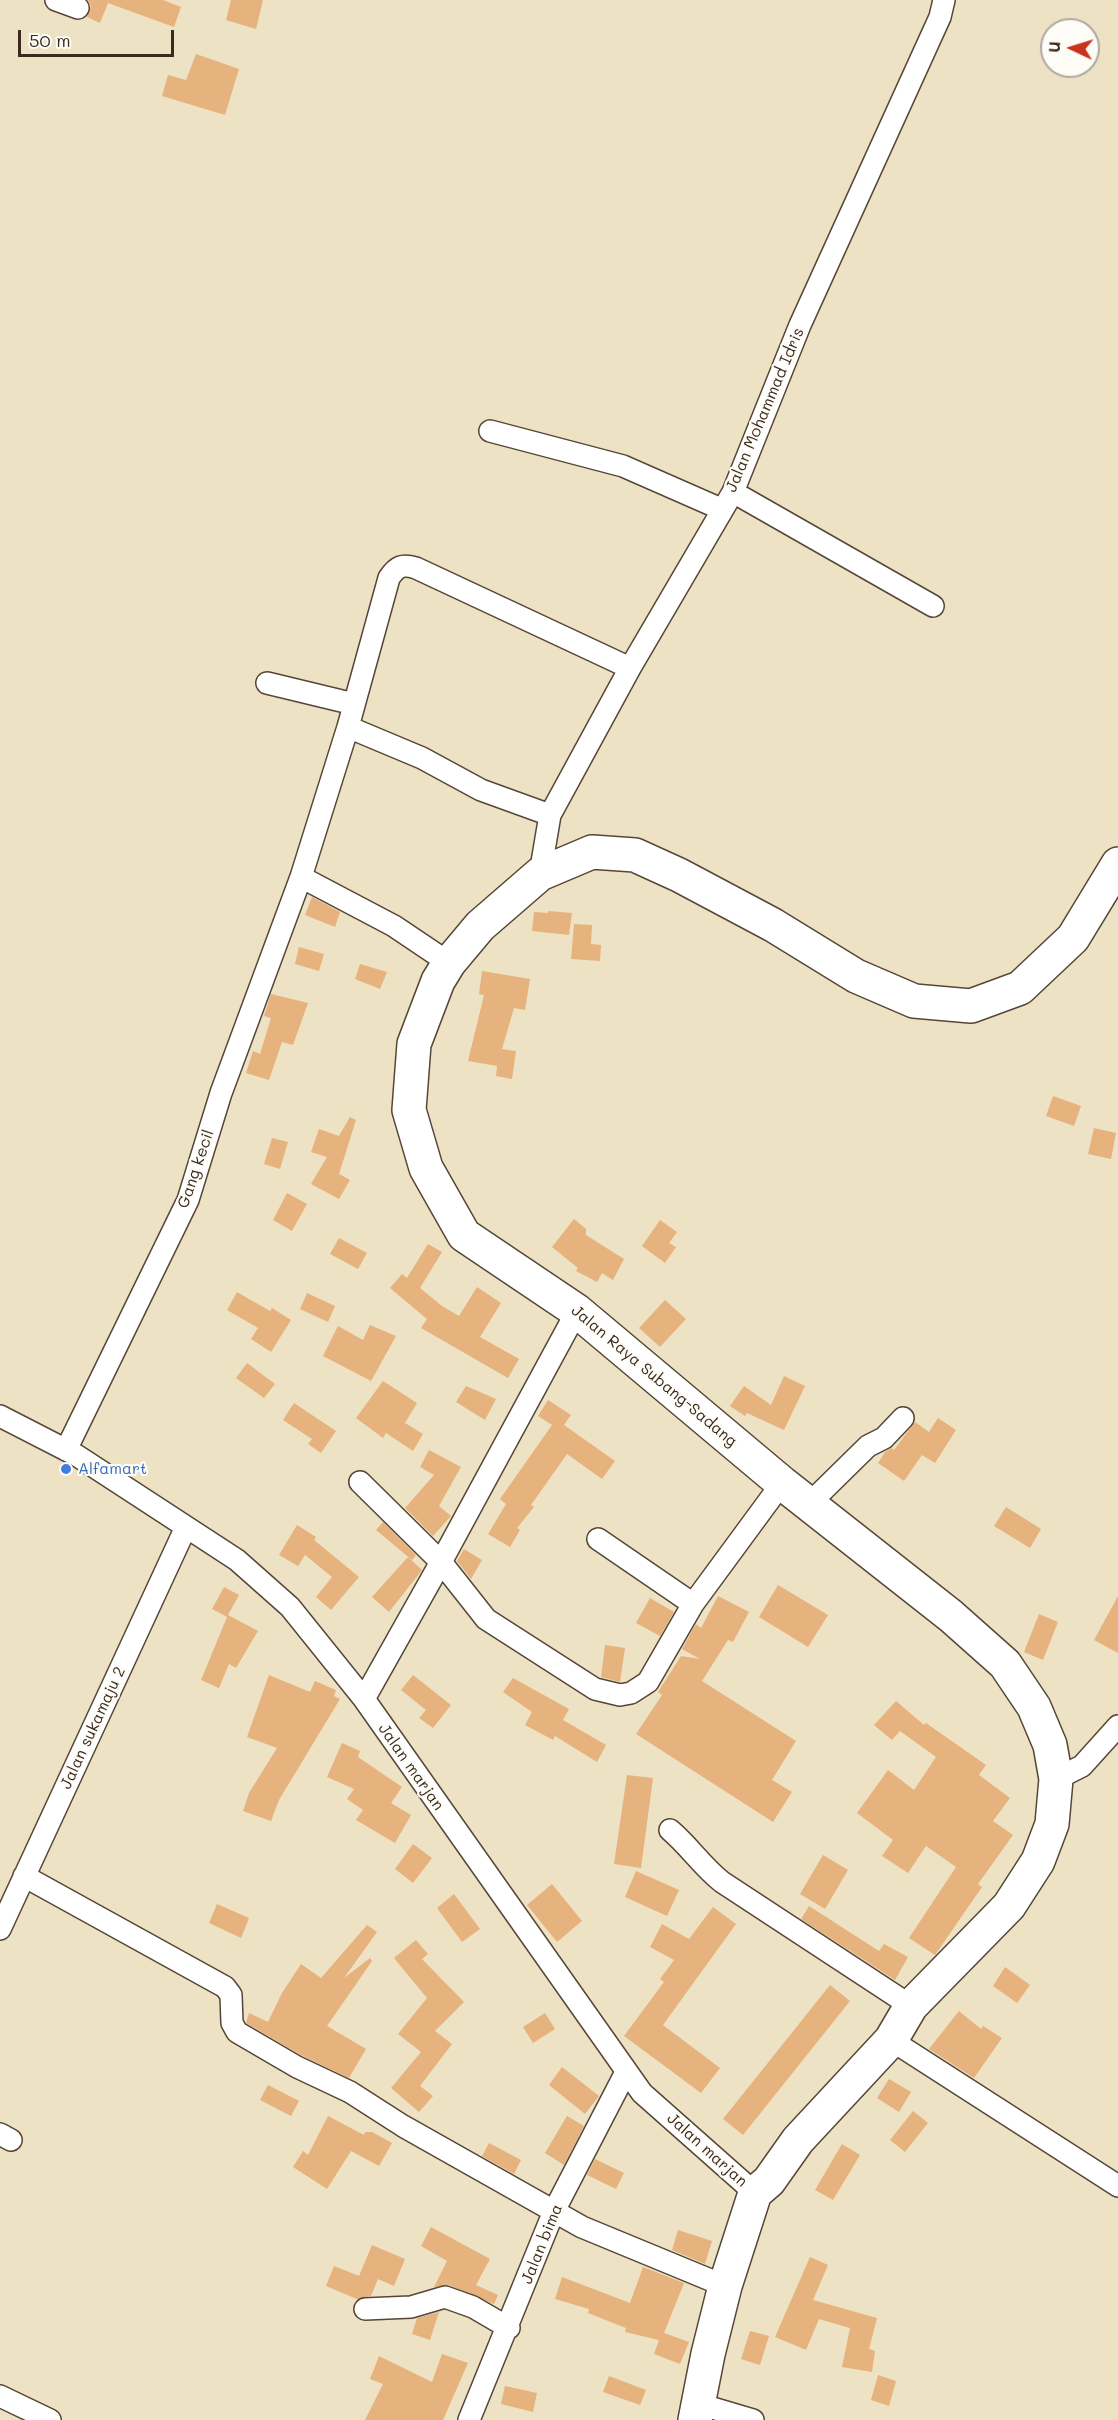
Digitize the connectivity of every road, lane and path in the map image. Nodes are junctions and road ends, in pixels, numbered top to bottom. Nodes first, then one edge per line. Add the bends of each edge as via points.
1 (56, 0) edge
2 (944, 0) edge
3 (78, 8) dead end
4 (490, 431) dead end
5 (727, 500) junction
6 (933, 606) dead end
7 (630, 668) junction
8 (267, 683) dead end
9 (354, 704) junction
10 (348, 728) junction
11 (550, 814) junction
12 (1118, 864) edge
13 (540, 874) junction
14 (301, 877) junction
15 (449, 963) junction
16 (577, 1311) junction
17 (0, 1416) edge
18 (903, 1418) dead end
19 (66, 1450) junction
20 (360, 1482) dead end
21 (782, 1483) junction
22 (810, 1503) junction
23 (186, 1527) junction
24 (598, 1539) dead end
25 (441, 1562) junction
26 (693, 1605) junction
27 (364, 1699) junction
28 (1118, 1726) edge
29 (1056, 1779) junction
30 (670, 1830) dead end
31 (24, 1876) junction
32 (0, 1929) edge
33 (911, 2006) junction
34 (891, 2040) junction
35 (626, 2072) junction
36 (1118, 2186) edge
37 (755, 2193) junction
38 (554, 2211) junction
39 (725, 2286) junction
40 (365, 2309) dead end
41 (509, 2328) junction
42 (0, 2396) edge
43 (697, 2412) edge
44 (50, 2420) edge
45 (469, 2420) edge
46 (753, 2420) edge

1 - 3 street
2 - 5 street, Jalan Mohammad Idris via 940,17 800,325
4 - 5 street via 623,466
5 - 6 street
5 - 7 street, Jalan Mohammad Idris
7 - 9 street, Gang kecil via 416,568 401,565 389,578
7 - 11 street, Jalan Mohammad Idris
8 - 9 street
9 - 10 street, Gang kecil
10 - 11 street via 422,758 481,790
10 - 14 street, Gang kecil
11 - 13 street, Jalan Mohammad Idris
12 - 13 main road, Jalan Raya Subang-Sadang via 1073,938 1020,988 971,1006 914,1002 856,976 774,925 635,855 592,852
13 - 15 main road, Jalan Raya Subang-Sadang via 480,926
14 - 15 street via 394,926
14 - 19 street, Gang kecil via 221,1093 188,1200
15 - 16 main road, Jalan Raya Subang-Sadang via 414,1044 409,1110 426,1168 464,1235
16 - 21 main road, Jalan Raya Subang-Sadang
16 - 25 street
17 - 19 street, Jalan marjan
18 - 22 street
19 - 23 street, Jalan marjan
20 - 25 street
21 - 22 main road, Jalan Raya Subang-Sadang
21 - 26 street
22 - 29 main road, Jalan Raya Subang-Sadang via 1005,1664 1034,1707 1050,1745
23 - 27 street, Jalan marjan via 237,1560 290,1606
23 - 31 street, Jalan sukamaju 2
24 - 26 street
25 - 26 street via 486,1619 607,1693 631,1693 648,1682
25 - 27 street
27 - 35 street, Jalan marjan
28 - 29 street via 1082,1766
29 - 33 main road, Jalan Raya Subang-Sadang via 1052,1824 1038,1861 1015,1897
30 - 33 street via 722,1882
31 - 32 street, Jalan sukamaju 2
31 - 38 street via 225,1987 231,1995 232,2023 237,2032 350,2092
33 - 34 main road, Jalan Raya Subang-Sadang
34 - 36 street
34 - 37 main road, Jalan Raya Subang-Sadang via 798,2140 769,2181
35 - 37 street, Jalan marjan via 642,2093
35 - 38 street, Jalan bima
37 - 39 main road, Jalan Raya Subang-Sadang
38 - 39 street via 582,2227
38 - 41 street, Jalan bima
39 - 43 main road, Jalan Raya Subang-Sadang
40 - 41 street via 411,2307 445,2297 473,2307
41 - 45 street, Jalan bima
42 - 44 street
43 - 46 street

